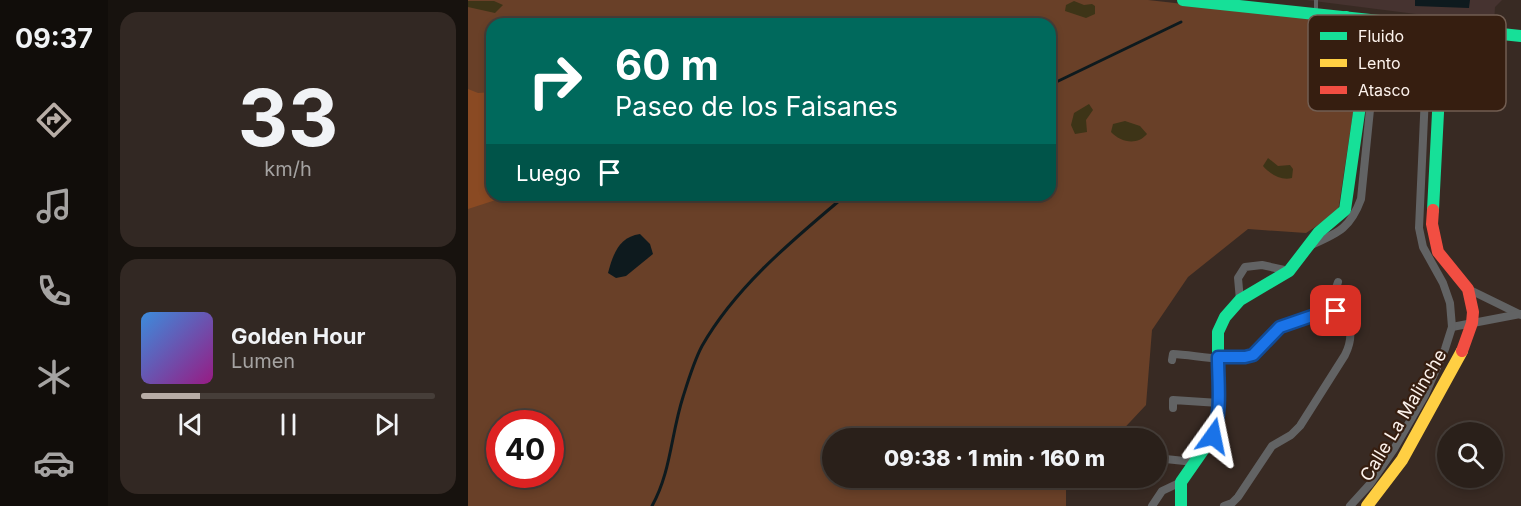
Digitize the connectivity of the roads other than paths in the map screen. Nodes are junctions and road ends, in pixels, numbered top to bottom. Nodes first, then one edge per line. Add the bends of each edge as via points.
1 (1183, 0) edge
2 (1316, 0) edge
3 (1316, 14) junction
4 (1326, 15) edge
5 (1506, 34) edge
6 (1521, 36) edge
7 (1359, 111) edge
8 (1371, 111) edge
9 (1424, 111) edge
10 (1438, 111) edge
11 (1309, 246) junction
12 (1289, 272) junction
13 (1338, 282) dead end
14 (1468, 289) junction
15 (1240, 300) junction
16 (1328, 311) junction
17 (1520, 314) edge
18 (1472, 323) junction
19 (1452, 327) junction
20 (1218, 357) junction
21 (1172, 360) dead end
22 (1219, 404) junction
23 (1173, 408) dead end
24 (1167, 459) edge
25 (1194, 462) junction
26 (1181, 482) junction
27 (1152, 506) edge
28 (1181, 506) edge
29 (1224, 506) edge
30 (1350, 506) edge
31 (1367, 506) edge

1 - 3 street
2 - 3 lane
3 - 4 street
5 - 6 street
7 - 11 street via 1345,210
8 - 11 street via 1361,199 1354,218 1341,230
9 - 19 street, Calle La Malinche via 1419,228 1423,247 1450,303
10 - 14 street, Calle La Malinche via 1432,224 1438,252
11 - 12 street
12 - 15 street
12 - 15 street via 1262,265 1245,267 1238,278
13 - 16 street
14 - 17 street
14 - 18 street, Calle La Malinche
15 - 20 street via 1218,332
16 - 20 street via 1280,327 1253,355
16 - 29 street via 1344,315 1349,322 1350,344 1345,356 1300,426 1272,446 1238,498
17 - 18 street
18 - 19 street
18 - 31 street, Calle La Malinche via 1461,354 1402,460
19 - 30 street, Calle La Malinche via 1425,395 1394,449
20 - 21 street via 1173,354
20 - 22 street
22 - 23 street via 1173,400
22 - 25 street via 1213,436
24 - 25 street
25 - 26 street
26 - 27 street via 1162,491
26 - 28 street

